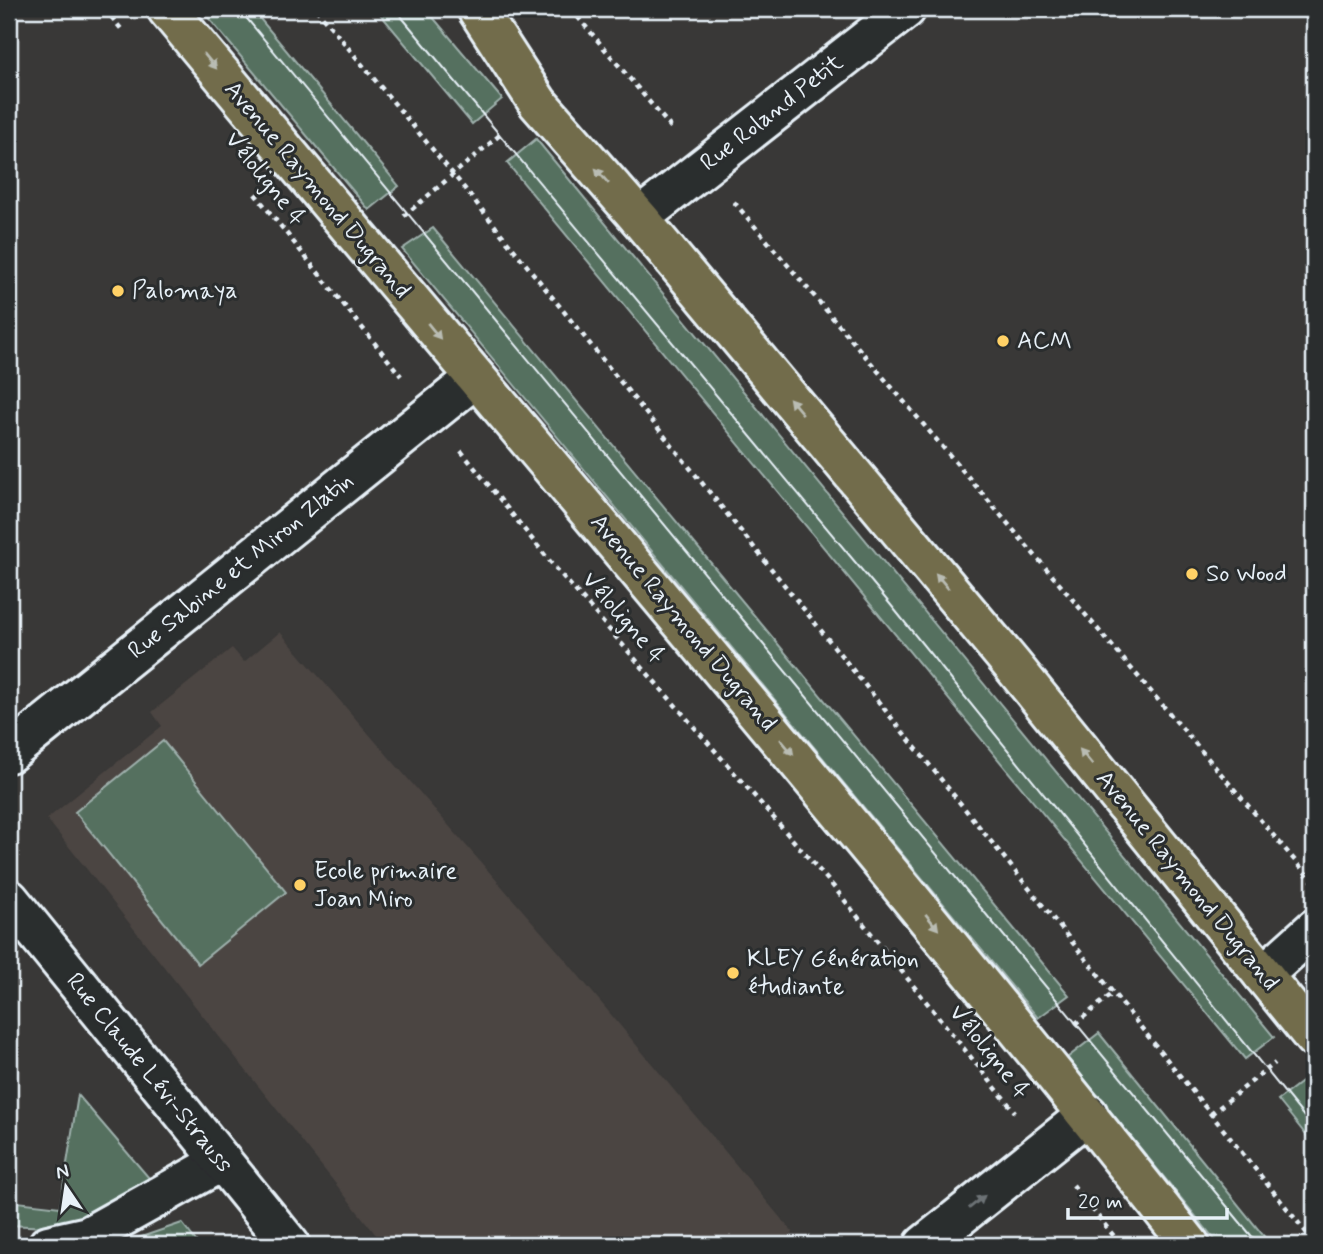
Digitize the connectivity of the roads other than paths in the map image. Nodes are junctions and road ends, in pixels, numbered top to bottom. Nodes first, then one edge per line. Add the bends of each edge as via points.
1 (167, 9) edge
2 (477, 9) edge
3 (906, 9) edge
4 (639, 218) junction
5 (474, 379) junction
6 (9, 753) edge
7 (9, 899) edge
8 (1314, 929) edge
9 (1263, 975) junction
10 (1313, 1036) edge
11 (1088, 1114) junction
12 (221, 1162) junction
13 (48, 1245) edge
14 (290, 1245) edge
15 (924, 1245) edge
16 (1190, 1245) edge

1 -> 5 main road, Avenue Raymond Dugrand
4 -> 2 main road, Avenue Raymond Dugrand via 538,103
3 - 4 street, Rue Roland Petit
9 -> 4 main road, Avenue Raymond Dugrand via 1004,655
5 - 6 street, Rue Sabine et Miron Zlatin
5 -> 11 main road, Avenue Raymond Dugrand via 826,792
7 - 12 street, Rue Claude Lévi-Strauss
8 - 9 street
9 - 10 main road, Avenue Raymond Dugrand
15 -> 11 street
11 - 16 main road, Avenue Raymond Dugrand
12 - 13 street via 88,1237
12 - 14 street, Rue Claude Lévi-Strauss

